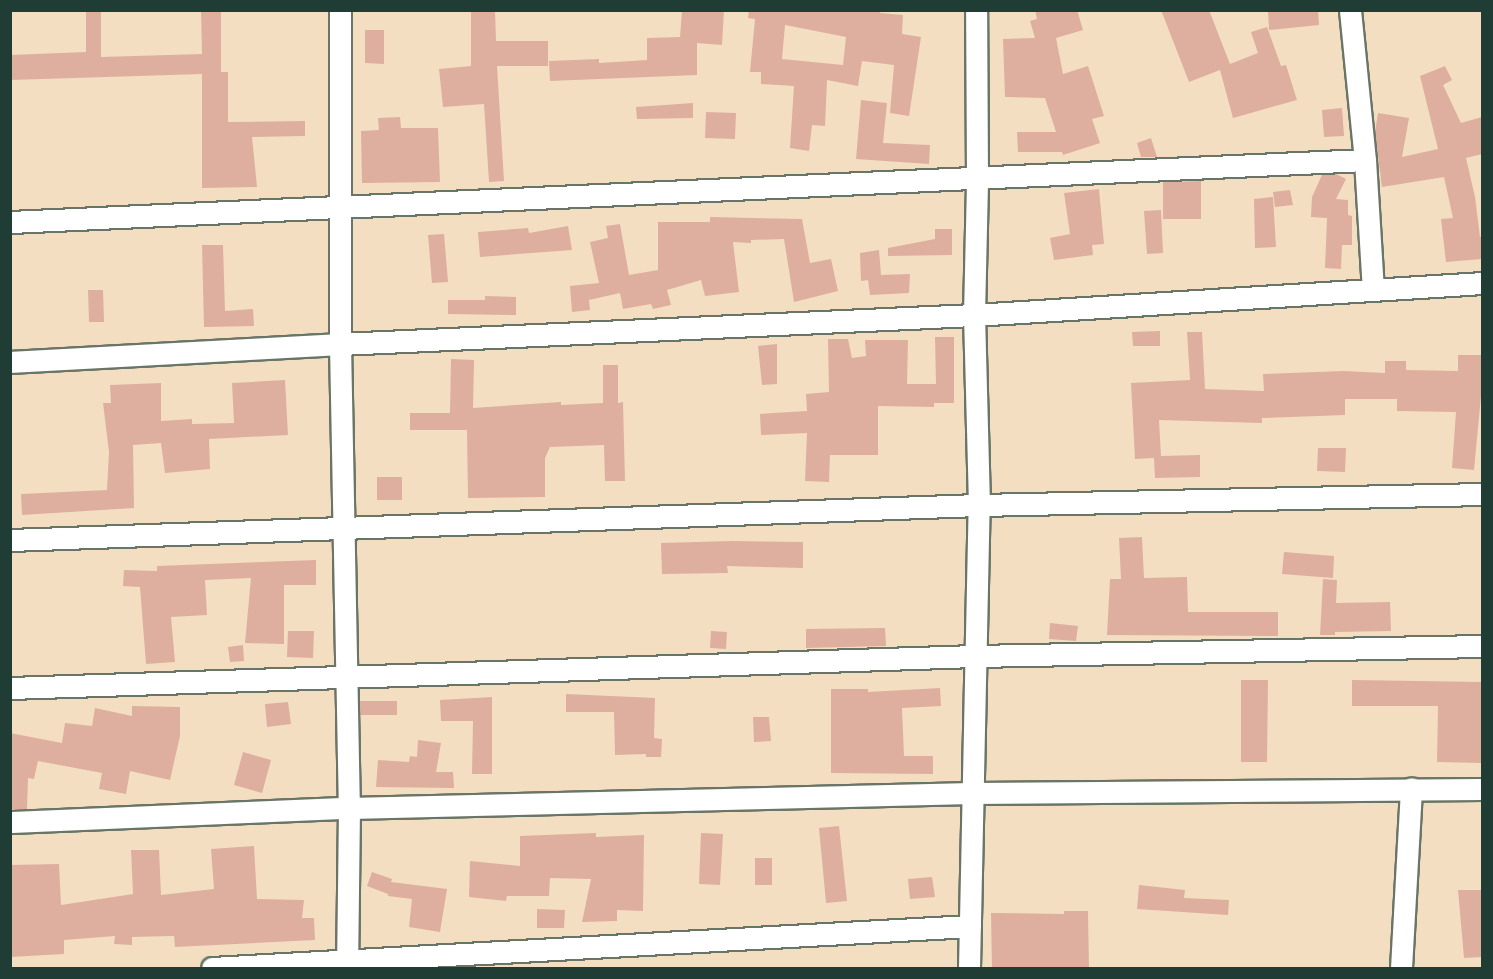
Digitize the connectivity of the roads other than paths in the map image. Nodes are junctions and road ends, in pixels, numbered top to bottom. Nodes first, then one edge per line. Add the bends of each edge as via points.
1 (340, 10) edge
2 (976, 10) edge
3 (1350, 10) edge
4 (1365, 160) junction
5 (977, 178) junction
6 (340, 208) junction
7 (10, 222) edge
8 (1482, 282) edge
9 (1373, 290) junction
10 (974, 315) junction
11 (340, 344) junction
12 (10, 362) edge
13 (1482, 494) edge
14 (979, 505) junction
15 (345, 527) junction
16 (10, 540) edge
17 (1482, 646) edge
18 (975, 656) junction
19 (347, 675) junction
20 (10, 688) edge
21 (1411, 788) junction
22 (1482, 789) edge
23 (972, 793) junction
24 (349, 808) junction
25 (10, 822) edge
26 (970, 926) junction
27 (348, 964) edge
28 (212, 969) edge
29 (969, 969) edge
30 (1401, 969) edge

1 - 6 street
2 - 5 street
3 - 4 street
4 - 5 street
4 - 9 street
5 - 6 street
5 - 10 street
6 - 7 street
6 - 11 street
8 - 9 street
9 - 10 street
10 - 11 street
10 - 14 street
11 - 12 street
11 - 15 street
13 - 14 street
14 - 15 street
14 - 18 street
15 - 16 street
15 - 19 street
17 - 18 street
18 - 19 street
18 - 23 street
19 - 20 street
19 - 24 street
21 - 22 street
21 - 23 street
21 - 30 street
23 - 24 street
23 - 26 street
24 - 25 street
24 - 27 street
26 - 27 street
26 - 29 street
27 - 28 street

